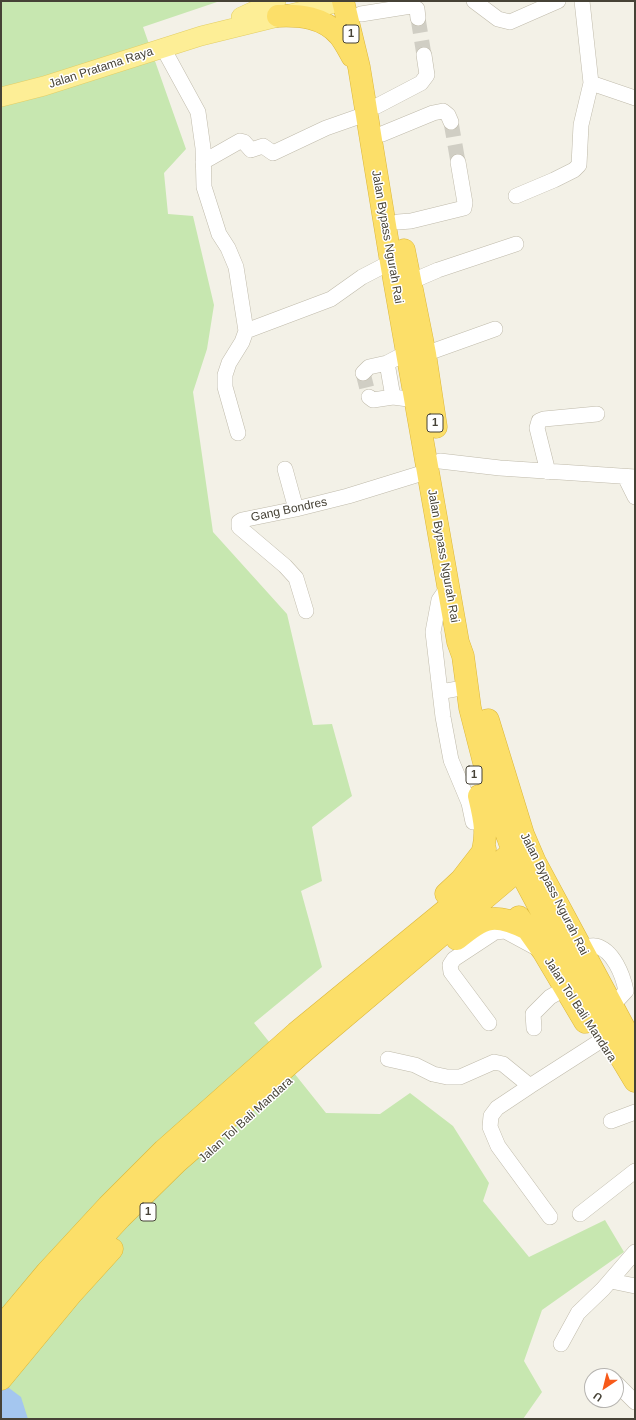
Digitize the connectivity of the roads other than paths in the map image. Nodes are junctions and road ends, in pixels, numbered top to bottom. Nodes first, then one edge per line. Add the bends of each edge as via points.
1 (343, 1) edge
2 (474, 1) edge
3 (558, 1) edge
4 (582, 1) edge
5 (276, 5) edge
6 (360, 8) edge
7 (418, 18) tunnel mouth
8 (163, 48) junction
9 (424, 55) tunnel mouth
10 (359, 67) junction
11 (591, 84) junction
12 (1, 97) edge
13 (635, 98) edge
14 (372, 110) junction
15 (451, 122) tunnel mouth
16 (382, 134) junction
17 (203, 162) junction
18 (458, 162) tunnel mouth
19 (516, 196) dead end
20 (398, 222) junction
21 (516, 244) dead end
22 (391, 262) junction
23 (410, 282) junction
24 (495, 330) dead end
25 (246, 331) junction
26 (417, 353) junction
27 (387, 363) junction
28 (363, 373) dead end
29 (393, 397) junction
30 (369, 398) dead end
31 (416, 400) junction
32 (597, 414) dead end
33 (238, 433) dead end
34 (442, 466) junction
35 (285, 469) dead end
36 (548, 472) junction
37 (630, 477) edge
38 (635, 497) edge
39 (296, 509) junction
40 (448, 587) junction
41 (306, 611) dead end
42 (458, 642) joint
43 (455, 690) junction
44 (473, 822) dead end
45 (485, 849) junction
46 (522, 855) junction
47 (462, 907) junction
48 (528, 929) junction
49 (550, 947) junction
50 (386, 970) junction
51 (571, 985) junction
52 (489, 1023) dead end
53 (534, 1028) dead end
54 (304, 1038) junction
55 (621, 1038) edge
56 (388, 1059) dead end
57 (635, 1081) edge
58 (530, 1086) junction
59 (635, 1091) edge
60 (635, 1112) edge
61 (611, 1121) dead end
62 (635, 1171) edge
63 (580, 1214) dead end
64 (550, 1217) dead end
65 (635, 1252) edge
66 (611, 1281) junction
67 (635, 1286) edge
68 (1, 1305) edge
69 (1, 1327) edge
70 (561, 1344) dead end
71 (1, 1353) edge
72 (1, 1379) edge
73 (624, 1391) edge
74 (635, 1402) edge

1 - 5 main road, Jalan Pratama Raya
1 - 10 highway, Jalan Bypass Ngurah Rai / 1
2 - 3 street via 498,19 510,22
4 - 11 street
5 - 8 main road, Jalan Pratama Raya via 226,31
5 - 10 highway via 321,22 338,34
6 - 7 street via 410,6 417,9
6 - 14 highway, Jalan Bypass Ngurah Rai / 1
8 - 12 main road, Jalan Pratama Raya
8 - 17 street via 198,112
9 - 14 street via 427,74 421,83
10 - 14 highway, Jalan Bypass Ngurah Rai / 1
11 - 13 street
11 - 19 street via 581,126 579,164 567,173
14 - 16 highway, Jalan Bypass Ngurah Rai / 1
14 - 17 street via 273,153 263,146 250,150 240,141
14 - 22 highway, Jalan Bypass Ngurah Rai / 1
15 - 16 street via 443,111 432,113
16 - 20 highway, Jalan Bypass Ngurah Rai / 1
17 - 25 street via 204,187 219,234 236,267
18 - 20 street via 464,208
20 - 23 highway, Jalan Bypass Ngurah Rai / 1
21 - 23 street
22 - 25 street via 362,277 331,299
22 - 26 highway, Jalan Bypass Ngurah Rai / 1
23 - 26 highway, Jalan Bypass Ngurah Rai / 1
24 - 26 street
25 - 33 street via 225,375 225,387
26 - 27 street
26 - 31 highway, Jalan Bypass Ngurah Rai / 1
26 - 34 highway, Jalan Bypass Ngurah Rai / 1
27 - 28 street via 369,368
27 - 29 street
29 - 30 street via 373,400
29 - 31 street
31 - 34 highway, Jalan Bypass Ngurah Rai / 1
32 - 36 street via 544,418 539,421 537,428
34 - 36 street
34 - 39 street, Gang Bondres via 348,496
34 - 40 highway, Jalan Bypass Ngurah Rai / 1
34 - 46 highway, Jalan Bypass Ngurah Rai / 1 via 482,699
35 - 39 street
36 - 37 street
37 - 38 street
39 - 41 street, Gang Bondres via 242,520 238,524 239,528 296,578
40 - 42 highway, Jalan Bypass Ngurah Rai / 1
40 - 43 street via 439,600 433,632
42 - 43 highway, Jalan Tol Bali Mandara / 1
43 - 44 street via 451,760 469,803
43 - 45 highway, Jalan Tol Bali Mandara / 1 via 486,825
43 - 46 highway, Jalan Bypass Ngurah Rai / 1 via 470,708 490,786
45 - 47 highway, Jalan Tol Bali Mandara / 1
45 - 54 highway, Jalan Tol Bali Mandara / 1 via 461,880
46 - 47 highway, Jalan Tol Bali Mandara / 1
46 - 49 highway, Jalan Bypass Ngurah Rai / 1
46 - 55 highway, Jalan Bypass Ngurah Rai / 1 via 580,947 612,1006
47 - 48 highway, Jalan Tol Bali Mandara / 1 via 511,909
47 - 50 highway, Jalan Tol Bali Mandara / 1
48 - 49 highway, Jalan Tol Bali Mandara / 1
48 - 54 highway, Jalan Tol Bali Mandara / 1 via 503,918 488,919 475,925
49 - 51 highway, Jalan Bypass Ngurah Rai / 1
49 - 52 street via 505,932 495,932 454,959 450,965 451,972
50 - 54 highway, Jalan Tol Bali Mandara / 1
50 - 54 highway, 1
51 - 53 street via 541,1005 533,1014
51 - 55 highway, Jalan Bypass Ngurah Rai / 1
54 - 68 highway, Jalan Tol Bali Mandara / 1 via 154,1140 36,1262
54 - 69 highway, Jalan Tol Bali Mandara / 1 via 164,1150 47,1272
54 - 71 highway, Jalan Tol Bali Mandara / 1 via 120,1218 60,1283
54 - 72 highway, Jalan Tol Bali Mandara / 1 via 188,1172 130,1229 72,1293
55 - 57 highway, Jalan Bypass Ngurah Rai / 1
55 - 58 street
55 - 59 highway, Jalan Tol Bali Mandara / 1
56 - 58 street via 415,1065 433,1074 447,1077 460,1077 494,1062 503,1064
58 - 64 street via 498,1108 491,1116 490,1127 498,1146
60 - 61 street
62 - 63 street
65 - 66 street
66 - 67 street
66 - 70 street via 578,1313
73 - 74 street

